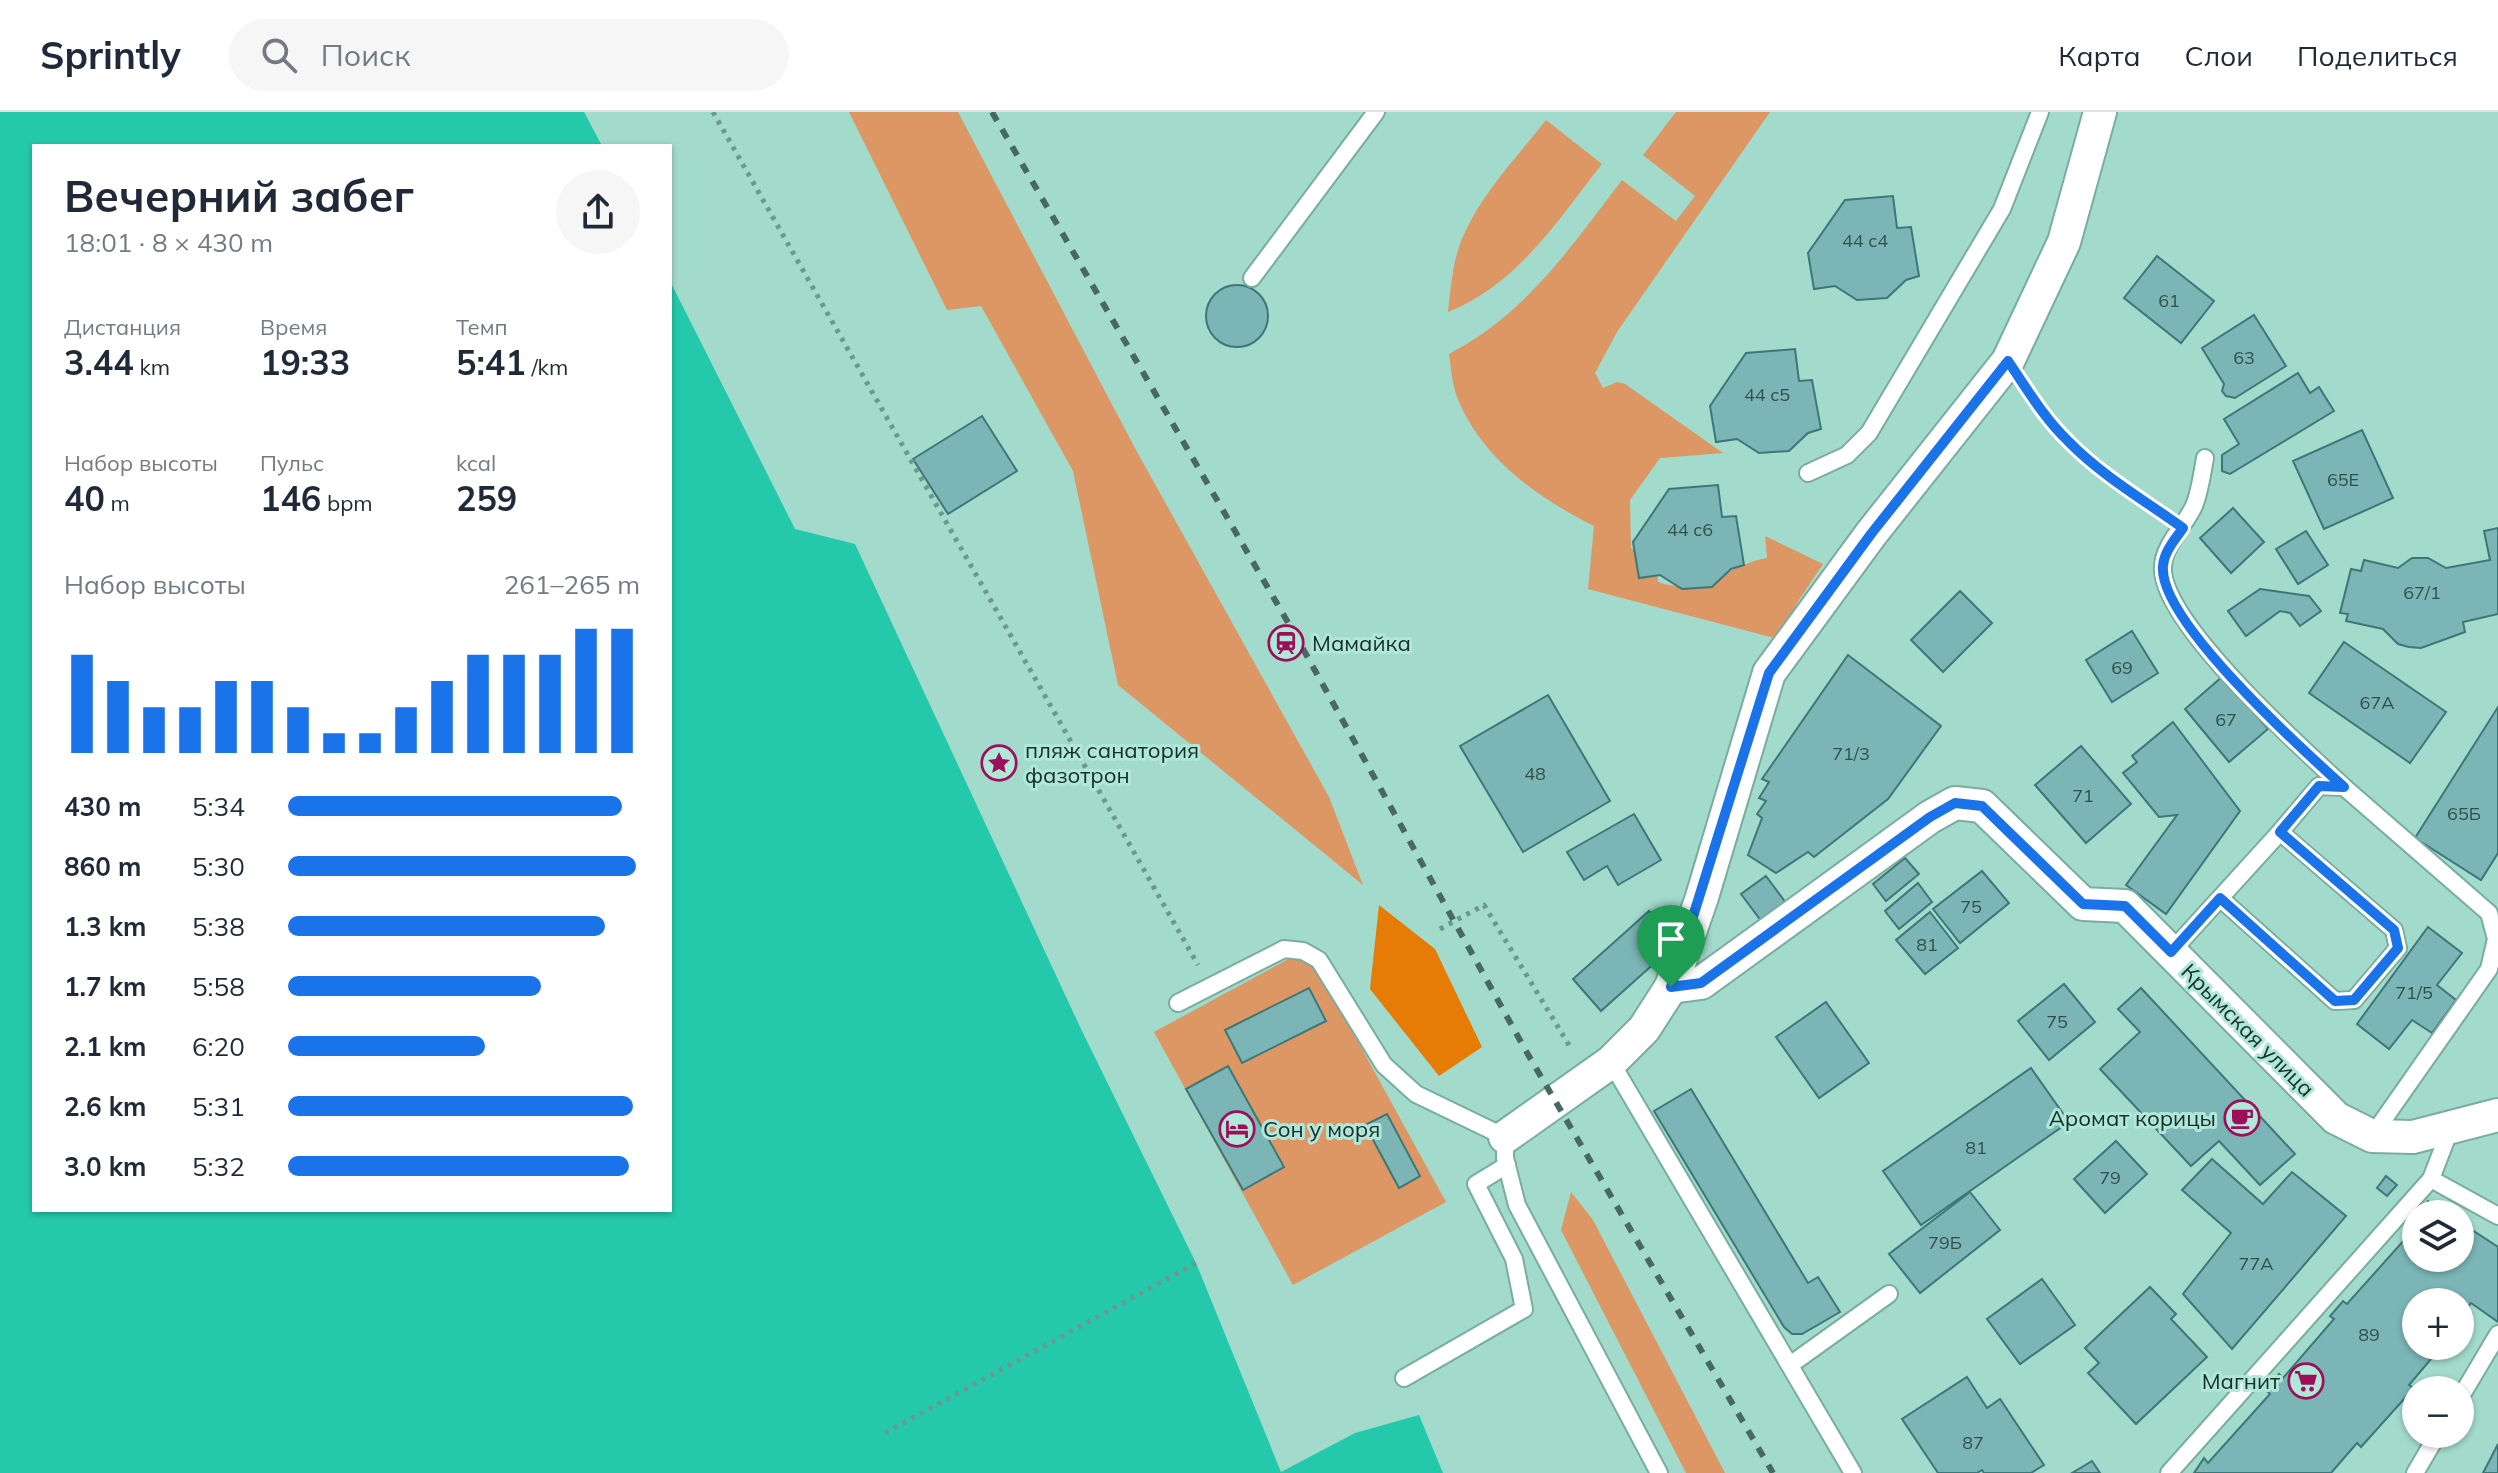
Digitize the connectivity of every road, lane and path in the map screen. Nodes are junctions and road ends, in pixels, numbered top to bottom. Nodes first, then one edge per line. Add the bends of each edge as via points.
1 (713, 112) edge
2 (1376, 112) edge
3 (2040, 112) edge
4 (2100, 112) edge
5 (1252, 278) dead end
6 (2008, 361) junction
7 (2205, 458) dead end
8 (1808, 473) dead end
9 (2183, 528) junction
10 (2344, 787) junction
11 (2280, 832) junction
12 (2220, 898) junction
13 (1440, 929) dead end
14 (2171, 952) junction
15 (1210, 987) junction
16 (1671, 987) junction
17 (1178, 1003) dead end
18 (1571, 1049) dead end
19 (1611, 1062) junction
20 (2498, 1115) edge
21 (2451, 1127) junction
22 (2372, 1136) junction
23 (1506, 1151) junction
24 (2431, 1179) junction
25 (2498, 1216) edge
26 (1196, 1263) dead end
27 (1889, 1294) dead end
28 (2498, 1334) edge
29 (1790, 1365) junction
30 (2473, 1376) edge
31 (1404, 1378) dead end
32 (885, 1433) dead end
33 (2430, 1448) edge
34 (1659, 1473) edge
35 (1853, 1473) edge
36 (2169, 1473) edge
37 (2415, 1473) edge

1 - 15 path
2 - 5 lane
3 - 8 lane via 2002,209 1869,433 1847,455
4 - 6 street via 2064,242
6 - 9 path via 2068,442
6 - 16 street via 1769,673
7 - 9 lane via 2195,504
9 - 10 lane via 2162,567 2190,627 2227,674
10 - 11 lane via 2319,786
10 - 22 lane via 2489,913 2496,939 2489,969
11 - 12 lane
11 - 12 lane via 2394,930 2398,948 2354,1000 2335,1001
12 - 14 lane
13 - 18 path via 1484,905
14 - 16 street, Крымская улица via 2125,906 2083,904 1982,806 1955,803 1701,983
14 - 22 street, Крымская улица via 2336,1118
15 - 17 lane
15 - 23 lane via 1284,949 1303,951 1319,960 1384,1065 1416,1094
16 - 19 street via 1644,1029
19 - 23 street
19 - 29 lane
20 - 21 street, Крымская улица
21 - 22 street, Крымская улица via 2413,1137
21 - 24 lane
23 - 31 lane via 1476,1184 1514,1259 1524,1309
23 - 34 lane via 1517,1205
24 - 25 lane
24 - 36 lane
26 - 32 path
27 - 29 lane
28 - 30 lane
29 - 35 lane
33 - 37 lane

